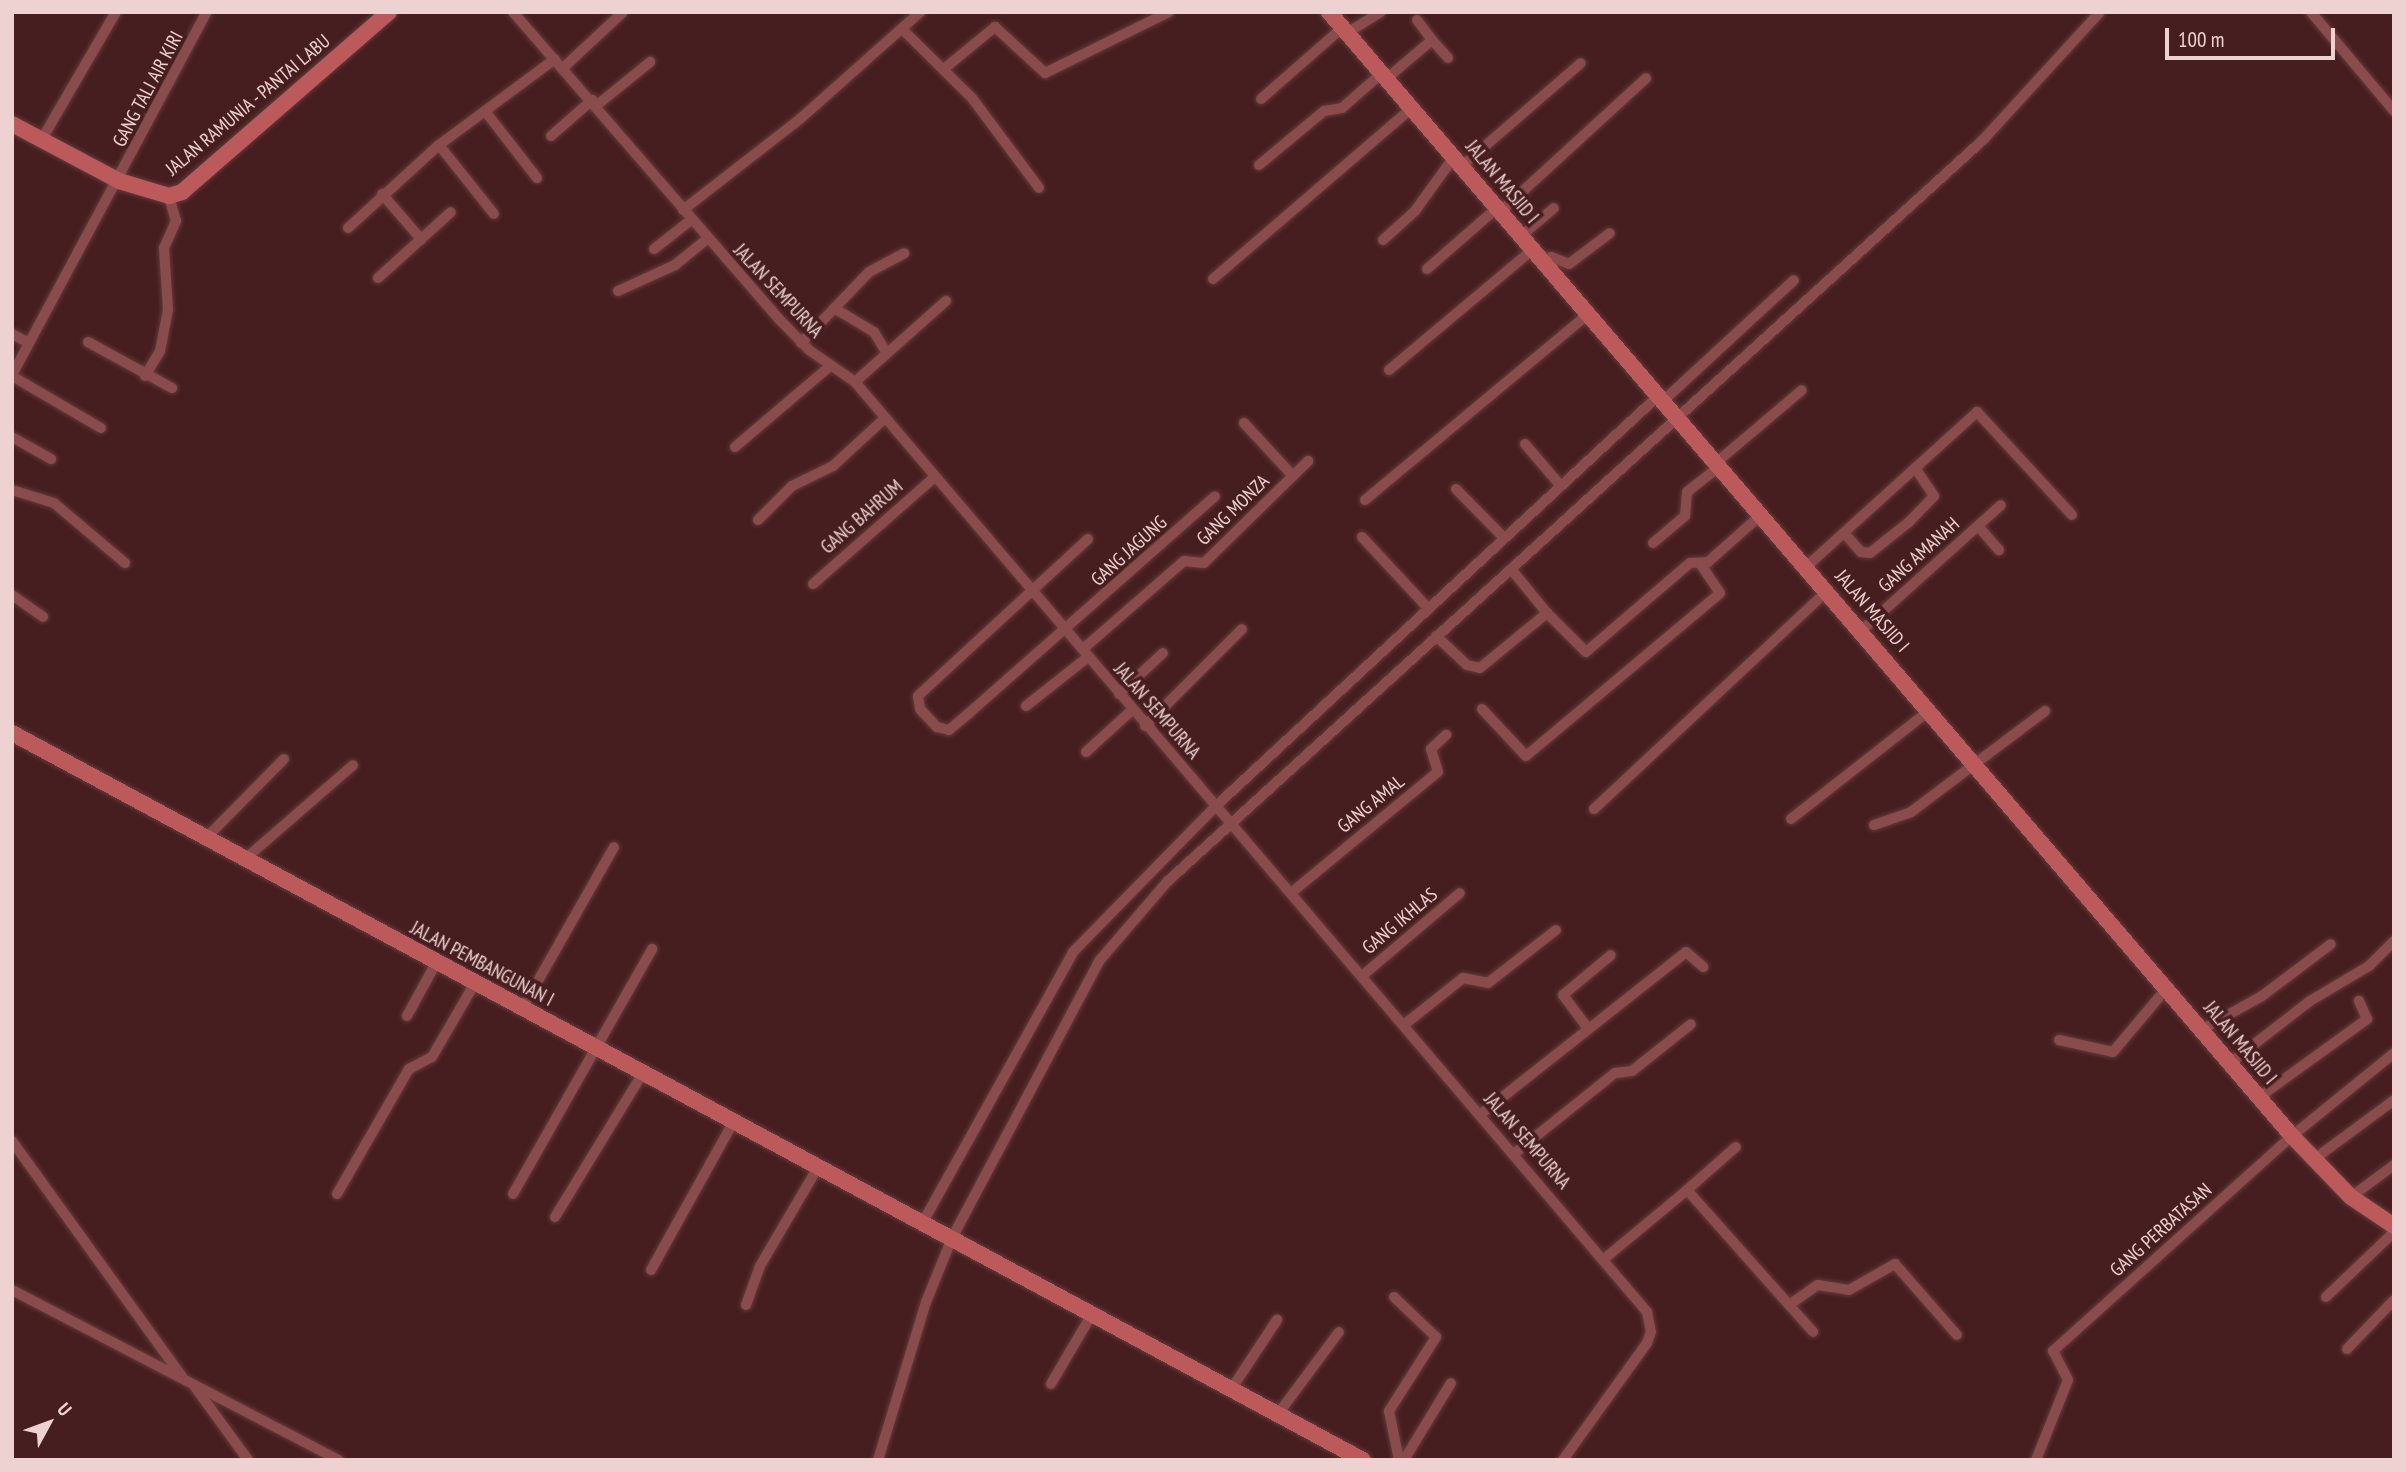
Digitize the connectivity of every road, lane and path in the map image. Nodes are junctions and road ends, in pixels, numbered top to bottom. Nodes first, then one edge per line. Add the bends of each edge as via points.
1 (116, 12) edge
2 (207, 12) edge
3 (389, 12) edge
4 (513, 12) edge
5 (623, 12) edge
6 (920, 12) edge
7 (1169, 12) edge
8 (1329, 12) edge
9 (1381, 12) edge
10 (2100, 12) edge
11 (2311, 12) edge
12 (1418, 20) dead end
13 (902, 29) junction
14 (1344, 30) junction
15 (1433, 40) junction
16 (1448, 58) dead end
17 (555, 59) junction
18 (650, 62) dead end
19 (1581, 63) dead end
20 (563, 68) junction
21 (945, 68) junction
22 (1383, 76) junction
23 (1646, 78) dead end
24 (1261, 99) dead end
25 (594, 103) junction
26 (1412, 108) junction
27 (485, 111) junction
28 (2394, 111) edge
29 (12, 124) edge
30 (551, 136) dead end
31 (42, 139) junction
32 (439, 145) junction
33 (1458, 162) junction
34 (1259, 165) dead end
35 (537, 178) dead end
36 (119, 181) junction
37 (1039, 188) dead end
38 (382, 194) junction
39 (169, 197) junction
40 (1554, 208) dead end
41 (683, 210) junction
42 (1498, 210) junction
43 (451, 212) dead end
44 (494, 214) dead end
45 (691, 220) junction
46 (348, 228) dead end
47 (1610, 233) dead end
48 (1521, 236) junction
49 (421, 239) junction
50 (707, 239) junction
51 (1383, 240) dead end
52 (654, 249) dead end
53 (904, 253) dead end
54 (1537, 255) junction
55 (1427, 269) dead end
56 (378, 278) dead end
57 (1213, 279) dead end
58 (1794, 280) dead end
59 (618, 291) dead end
60 (946, 301) dead end
61 (834, 308) junction
62 (1588, 314) junction
63 (12, 334) edge
64 (88, 342) dead end
65 (29, 343) junction
66 (801, 343) junction
67 (886, 352) junction
68 (829, 367) junction
69 (1389, 370) dead end
70 (12, 375) edge
71 (145, 376) junction
72 (855, 382) junction
73 (172, 388) dead end
74 (1802, 390) dead end
75 (1669, 408) junction
76 (885, 418) junction
77 (1244, 423) dead end
78 (102, 428) dead end
79 (12, 437) edge
80 (1525, 444) dead end
81 (735, 447) dead end
82 (51, 459) dead end
83 (1308, 461) dead end
84 (1718, 464) junction
85 (1915, 468) junction
86 (1293, 476) junction
87 (935, 477) junction
88 (1560, 485) junction
89 (1457, 489) dead end
90 (12, 490) edge
91 (1215, 496) dead end
92 (1365, 500) dead end
93 (2001, 505) dead end
94 (1761, 514) junction
95 (2072, 515) dead end
96 (758, 520) dead end
97 (1978, 526) junction
98 (1844, 533) junction
99 (1362, 537) dead end
100 (1503, 537) junction
101 (1088, 539) dead end
102 (1653, 543) dead end
103 (1999, 550) dead end
104 (125, 563) dead end
105 (1701, 565) junction
106 (1806, 567) junction
107 (1511, 569) junction
108 (813, 584) dead end
109 (1032, 587) junction
110 (1827, 591) junction
111 (12, 595) edge
112 (1429, 609) junction
113 (1547, 613) junction
114 (43, 617) dead end
115 (1242, 629) dead end
116 (1066, 631) junction
117 (1861, 631) junction
118 (1436, 636) junction
119 (1086, 653) junction
120 (1163, 653) dead end
121 (1373, 665) junction
122 (1386, 680) junction
123 (1119, 694) junction
124 (1026, 706) dead end
125 (1482, 709) dead end
126 (1930, 709) junction
127 (1132, 710) junction
128 (2045, 711) dead end
129 (1145, 726) junction
130 (12, 733) edge
131 (1446, 735) dead end
132 (1086, 752) dead end
133 (284, 760) dead end
134 (353, 765) dead end
135 (1976, 765) junction
136 (1218, 806) junction
137 (1594, 809) dead end
138 (1791, 820) dead end
139 (1230, 821) junction
140 (1874, 825) dead end
141 (206, 838) junction
142 (614, 847) dead end
143 (245, 859) junction
144 (1291, 893) junction
145 (1460, 893) dead end
146 (1556, 930) dead end
147 (2394, 942) edge
148 (2331, 944) dead end
149 (652, 949) dead end
150 (1611, 955) dead end
151 (436, 962) junction
152 (1703, 967) dead end
153 (1362, 976) junction
154 (475, 983) junction
155 (2166, 989) junction
156 (2358, 1002) dead end
157 (522, 1009) junction
158 (407, 1016) dead end
159 (1405, 1024) junction
160 (1691, 1024) dead end
161 (1587, 1027) junction
162 (2201, 1030) junction
163 (2059, 1040) dead end
164 (592, 1046) junction
165 (2394, 1053) edge
166 (2230, 1063) junction
167 (643, 1073) junction
168 (2258, 1098) junction
169 (2394, 1100) edge
170 (1481, 1114) junction
171 (734, 1121) junction
172 (2291, 1136) junction
173 (12, 1141) edge
174 (1737, 1147) dead end
175 (1515, 1153) junction
176 (2313, 1160) junction
177 (2394, 1165) edge
178 (817, 1168) junction
179 (1687, 1190) junction
180 (337, 1194) dead end
181 (513, 1194) dead end
182 (2351, 1197) junction
183 (555, 1217) dead end
184 (2394, 1226) edge
185 (939, 1231) junction
186 (2394, 1231) edge
187 (1604, 1259) junction
188 (651, 1270) dead end
189 (12, 1290) edge
190 (1394, 1297) dead end
191 (2326, 1297) dead end
192 (2394, 1300) edge
193 (746, 1305) dead end
194 (1789, 1305) junction
195 (1092, 1314) junction
196 (1277, 1320) dead end
197 (1339, 1332) dead end
198 (1813, 1332) dead end
199 (1957, 1335) dead end
200 (2347, 1349) dead end
201 (183, 1378) junction
202 (1451, 1383) dead end
203 (194, 1384) junction
204 (1051, 1384) dead end
205 (1232, 1388) junction
206 (1278, 1414) junction
207 (248, 1460) edge
208 (338, 1460) edge
209 (878, 1460) edge
210 (1363, 1460) edge
211 (1399, 1460) edge
212 (1404, 1460) edge
213 (1563, 1460) edge
214 (2036, 1460) edge

1 - 31 street
2 - 36 street, GANG TALI AIR KIRI
3 - 39 main road, JALAN RAMUNIA - PANTAI LABU via 182,192
4 - 17 street, JALAN SEMPURNA
5 - 20 street
6 - 13 street
7 - 21 street via 1045,73 995,27
8 - 14 main road, JALAN MASJID I
9 - 14 street
10 - 75 street via 1983,139
11 - 28 street
12 - 15 street
13 - 21 street
13 - 41 street via 800,119
14 - 22 main road, JALAN MASJID I
14 - 24 street
15 - 16 street
15 - 22 street
17 - 20 street, JALAN SEMPURNA
17 - 27 street
18 - 25 street
19 - 33 street
20 - 25 street, JALAN SEMPURNA
21 - 37 street
22 - 26 main road, JALAN MASJID I
22 - 34 street via 1342,108 1324,111
23 - 42 street
25 - 30 street
25 - 41 street, JALAN SEMPURNA
26 - 33 main road, JALAN MASJID I
26 - 57 street
27 - 32 street
27 - 35 street
29 - 31 main road, JALAN RAMUNIA - PANTAI LABU
31 - 36 main road, JALAN RAMUNIA - PANTAI LABU
32 - 38 street
32 - 44 street
33 - 42 main road, JALAN MASJID I
33 - 51 street
36 - 39 main road, JALAN RAMUNIA - PANTAI LABU
36 - 65 street, GANG TALI AIR KIRI
38 - 46 street
38 - 49 street
39 - 71 street via 176,221 164,248 168,310 160,351
40 - 48 street
41 - 45 street, JALAN SEMPURNA
42 - 48 main road, JALAN MASJID I
42 - 55 street
43 - 49 street
45 - 50 street, JALAN SEMPURNA
45 - 52 street
47 - 54 street via 1569,264
48 - 54 main road, JALAN MASJID I
49 - 56 street
50 - 59 street via 675,265
50 - 66 street, JALAN SEMPURNA
53 - 61 street via 869,272
54 - 62 main road, JALAN MASJID I
54 - 69 street
58 - 75 street
60 - 67 street
61 - 66 street
61 - 67 street via 874,332
62 - 75 main road, JALAN MASJID I
62 - 92 street
63 - 65 street
64 - 71 street
65 - 70 street, GANG TALI AIR KIRI
66 - 68 street, JALAN SEMPURNA
67 - 72 street
68 - 72 street, JALAN SEMPURNA
68 - 81 street
70 - 78 street
71 - 73 street
72 - 76 street, JALAN SEMPURNA
74 - 84 street
75 - 84 main road, JALAN MASJID I
75 - 88 street
75 - 107 street
76 - 87 street, JALAN SEMPURNA
76 - 96 street via 836,463 792,486
77 - 86 street
79 - 82 street
80 - 88 street
83 - 86 street, GANG MONZA
84 - 94 main road, JALAN MASJID I
84 - 102 street via 1687,492 1685,516
85 - 95 street via 1977,412
85 - 98 street
85 - 98 street via 1934,496 1909,522 1870,553 1861,552
86 - 119 street, GANG MONZA via 1204,564 1184,561
87 - 108 street, GANG BAHRUM
87 - 109 street, JALAN SEMPURNA
88 - 100 street
89 - 100 street
90 - 104 street via 54,503
91 - 116 street, GANG JAGUNG
93 - 97 street, GANG AMANAH
94 - 105 street
94 - 106 main road, JALAN MASJID I
97 - 103 street
97 - 117 street, GANG AMANAH
98 - 106 street
99 - 112 street
100 - 112 street
101 - 109 street
105 - 113 street via 1690,564 1586,652
105 - 125 street via 1720,593 1526,756
106 - 110 main road, JALAN MASJID I
107 - 113 street
107 - 118 street
109 - 116 street, JALAN SEMPURNA
109 - 116 street, GANG JAGUNG via 918,696 920,709 942,731 949,730
110 - 117 main road, JALAN MASJID I
110 - 137 street
111 - 114 street
112 - 121 street
113 - 118 street via 1480,668 1466,665
115 - 129 street
116 - 119 street, JALAN SEMPURNA
117 - 126 main road, JALAN MASJID I
118 - 122 street
119 - 123 street, JALAN SEMPURNA
119 - 124 street
120 - 123 street
121 - 122 street
121 - 136 street
122 - 139 street
123 - 127 street, JALAN SEMPURNA
126 - 135 main road, JALAN MASJID I
126 - 138 street
127 - 129 street, JALAN SEMPURNA
127 - 132 street
128 - 135 street
129 - 136 street, JALAN SEMPURNA
130 - 141 main road, JALAN PEMBANGUNAN I
131 - 144 street, GANG AMAL via 1431,749 1438,772
133 - 141 street
134 - 143 street
135 - 140 street via 1911,812
135 - 155 main road, JALAN MASJID I
136 - 139 street, JALAN SEMPURNA
136 - 185 street via 1073,952
139 - 144 street, JALAN SEMPURNA
139 - 185 street via 1168,881 1100,960
141 - 143 main road, JALAN PEMBANGUNAN I
142 - 157 street
143 - 151 main road, JALAN PEMBANGUNAN I
144 - 153 street, JALAN SEMPURNA
145 - 153 street, GANG IKHLAS
146 - 159 street via 1488,983 1463,978
147 - 166 street via 2369,965 2310,1001
148 - 162 street via 2262,996
149 - 164 street
150 - 161 street via 1563,995
151 - 154 main road, JALAN PEMBANGUNAN I
151 - 158 street
152 - 161 street via 1686,952
153 - 159 street, JALAN SEMPURNA
154 - 157 main road, JALAN PEMBANGUNAN I
154 - 180 street via 432,1057 409,1069
155 - 162 main road, JALAN MASJID I
155 - 163 street via 2113,1052
156 - 168 street via 2367,1019
157 - 164 main road, JALAN PEMBANGUNAN I
159 - 170 street, JALAN SEMPURNA
160 - 175 street via 1632,1071 1615,1073
161 - 170 street
162 - 166 main road, JALAN MASJID I
164 - 167 main road, JALAN PEMBANGUNAN I
164 - 181 street
165 - 172 street, GANG PERBATASAN
166 - 168 main road, JALAN MASJID I
167 - 171 main road, JALAN PEMBANGUNAN I
167 - 183 street
168 - 172 main road, JALAN MASJID I
169 - 176 street
170 - 175 street, JALAN SEMPURNA
171 - 178 main road, JALAN PEMBANGUNAN I
171 - 188 street
172 - 176 main road, JALAN MASJID I
172 - 214 street, GANG PERBATASAN via 2053,1351 2068,1380
173 - 201 street
174 - 179 street
175 - 187 street, JALAN SEMPURNA
176 - 182 main road, JALAN MASJID I
177 - 182 street
178 - 185 main road, JALAN PEMBANGUNAN I
178 - 193 street via 760,1266
179 - 187 street
179 - 194 street
182 - 184 main road, JALAN MASJID I
185 - 195 main road, JALAN PEMBANGUNAN I
185 - 209 street via 926,1302
186 - 191 street
187 - 213 street, JALAN SEMPURNA via 1647,1312 1651,1332
189 - 201 street
190 - 211 street via 1436,1337 1389,1411
192 - 200 street
194 - 198 street
194 - 199 street via 1818,1285 1859,1287 1893,1264
195 - 204 street
195 - 205 main road, JALAN PEMBANGUNAN I
196 - 205 street
197 - 206 street
201 - 203 street
202 - 212 street
203 - 207 street
203 - 208 street
205 - 206 main road, JALAN PEMBANGUNAN I
206 - 210 main road, JALAN PEMBANGUNAN I

